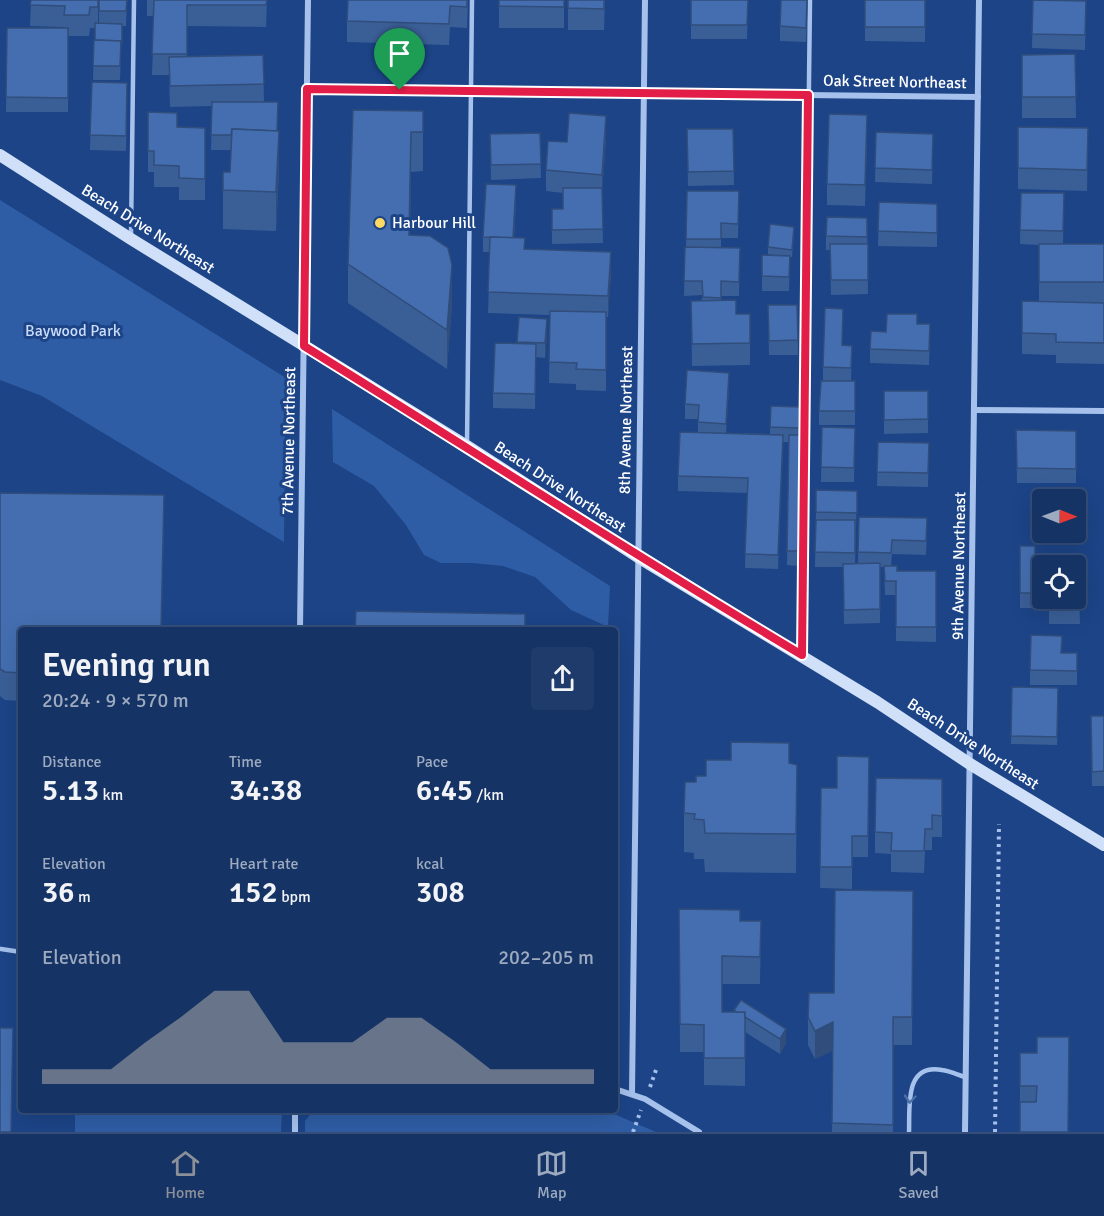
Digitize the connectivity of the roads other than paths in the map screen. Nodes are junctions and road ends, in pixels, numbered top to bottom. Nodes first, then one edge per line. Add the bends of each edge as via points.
1 (134, 0) edge
2 (308, 0) edge
3 (472, 0) edge
4 (645, 0) edge
5 (810, 0) edge
6 (979, 0) edge
7 (307, 89) junction
8 (471, 91) junction
9 (643, 93) junction
10 (808, 95) junction
11 (978, 97) junction
12 (0, 155) edge
13 (130, 238) junction
14 (304, 346) junction
15 (974, 410) junction
16 (1104, 411) edge
17 (467, 447) junction
18 (638, 557) junction
19 (300, 627) edge
20 (802, 655) junction
21 (970, 764) junction
22 (1104, 844) edge
23 (1, 949) edge
24 (18, 952) edge
25 (965, 1077) junction
26 (618, 1090) edge
27 (632, 1093) junction
28 (295, 1113) edge
29 (295, 1132) edge
30 (699, 1132) edge
31 (909, 1132) edge
32 (965, 1132) edge

1 - 13 lane
2 - 7 street, 7th Avenue Northeast
3 - 8 lane
4 - 9 street, 8th Avenue Northeast
5 - 10 lane
6 - 11 street, 9th Avenue Northeast
7 - 8 street, Oak Street Northeast
7 - 14 street, 7th Avenue Northeast
8 - 9 street, Oak Street Northeast
8 - 17 lane
9 - 10 street, Oak Street Northeast
9 - 18 street, 8th Avenue Northeast
10 - 11 street, Oak Street Northeast
10 - 20 lane
11 - 15 street, 9th Avenue Northeast
12 - 13 street, Beach Drive Northeast
13 - 14 street, Beach Drive Northeast
14 - 17 street, Beach Drive Northeast
14 - 19 street, 7th Avenue Northeast
15 - 16 street
15 - 21 street, 9th Avenue Northeast
17 - 18 street, Beach Drive Northeast
18 - 20 street, Beach Drive Northeast
18 - 27 street, 8th Avenue Northeast
20 - 21 street, Beach Drive Northeast
21 - 22 street, Beach Drive Northeast
21 - 25 street, 9th Avenue Northeast
23 - 24 lane
25 -> 31 lane via 942,1069 924,1070 913,1081
25 - 32 street, 9th Avenue Northeast
26 - 27 street
27 - 30 street
28 - 29 street

